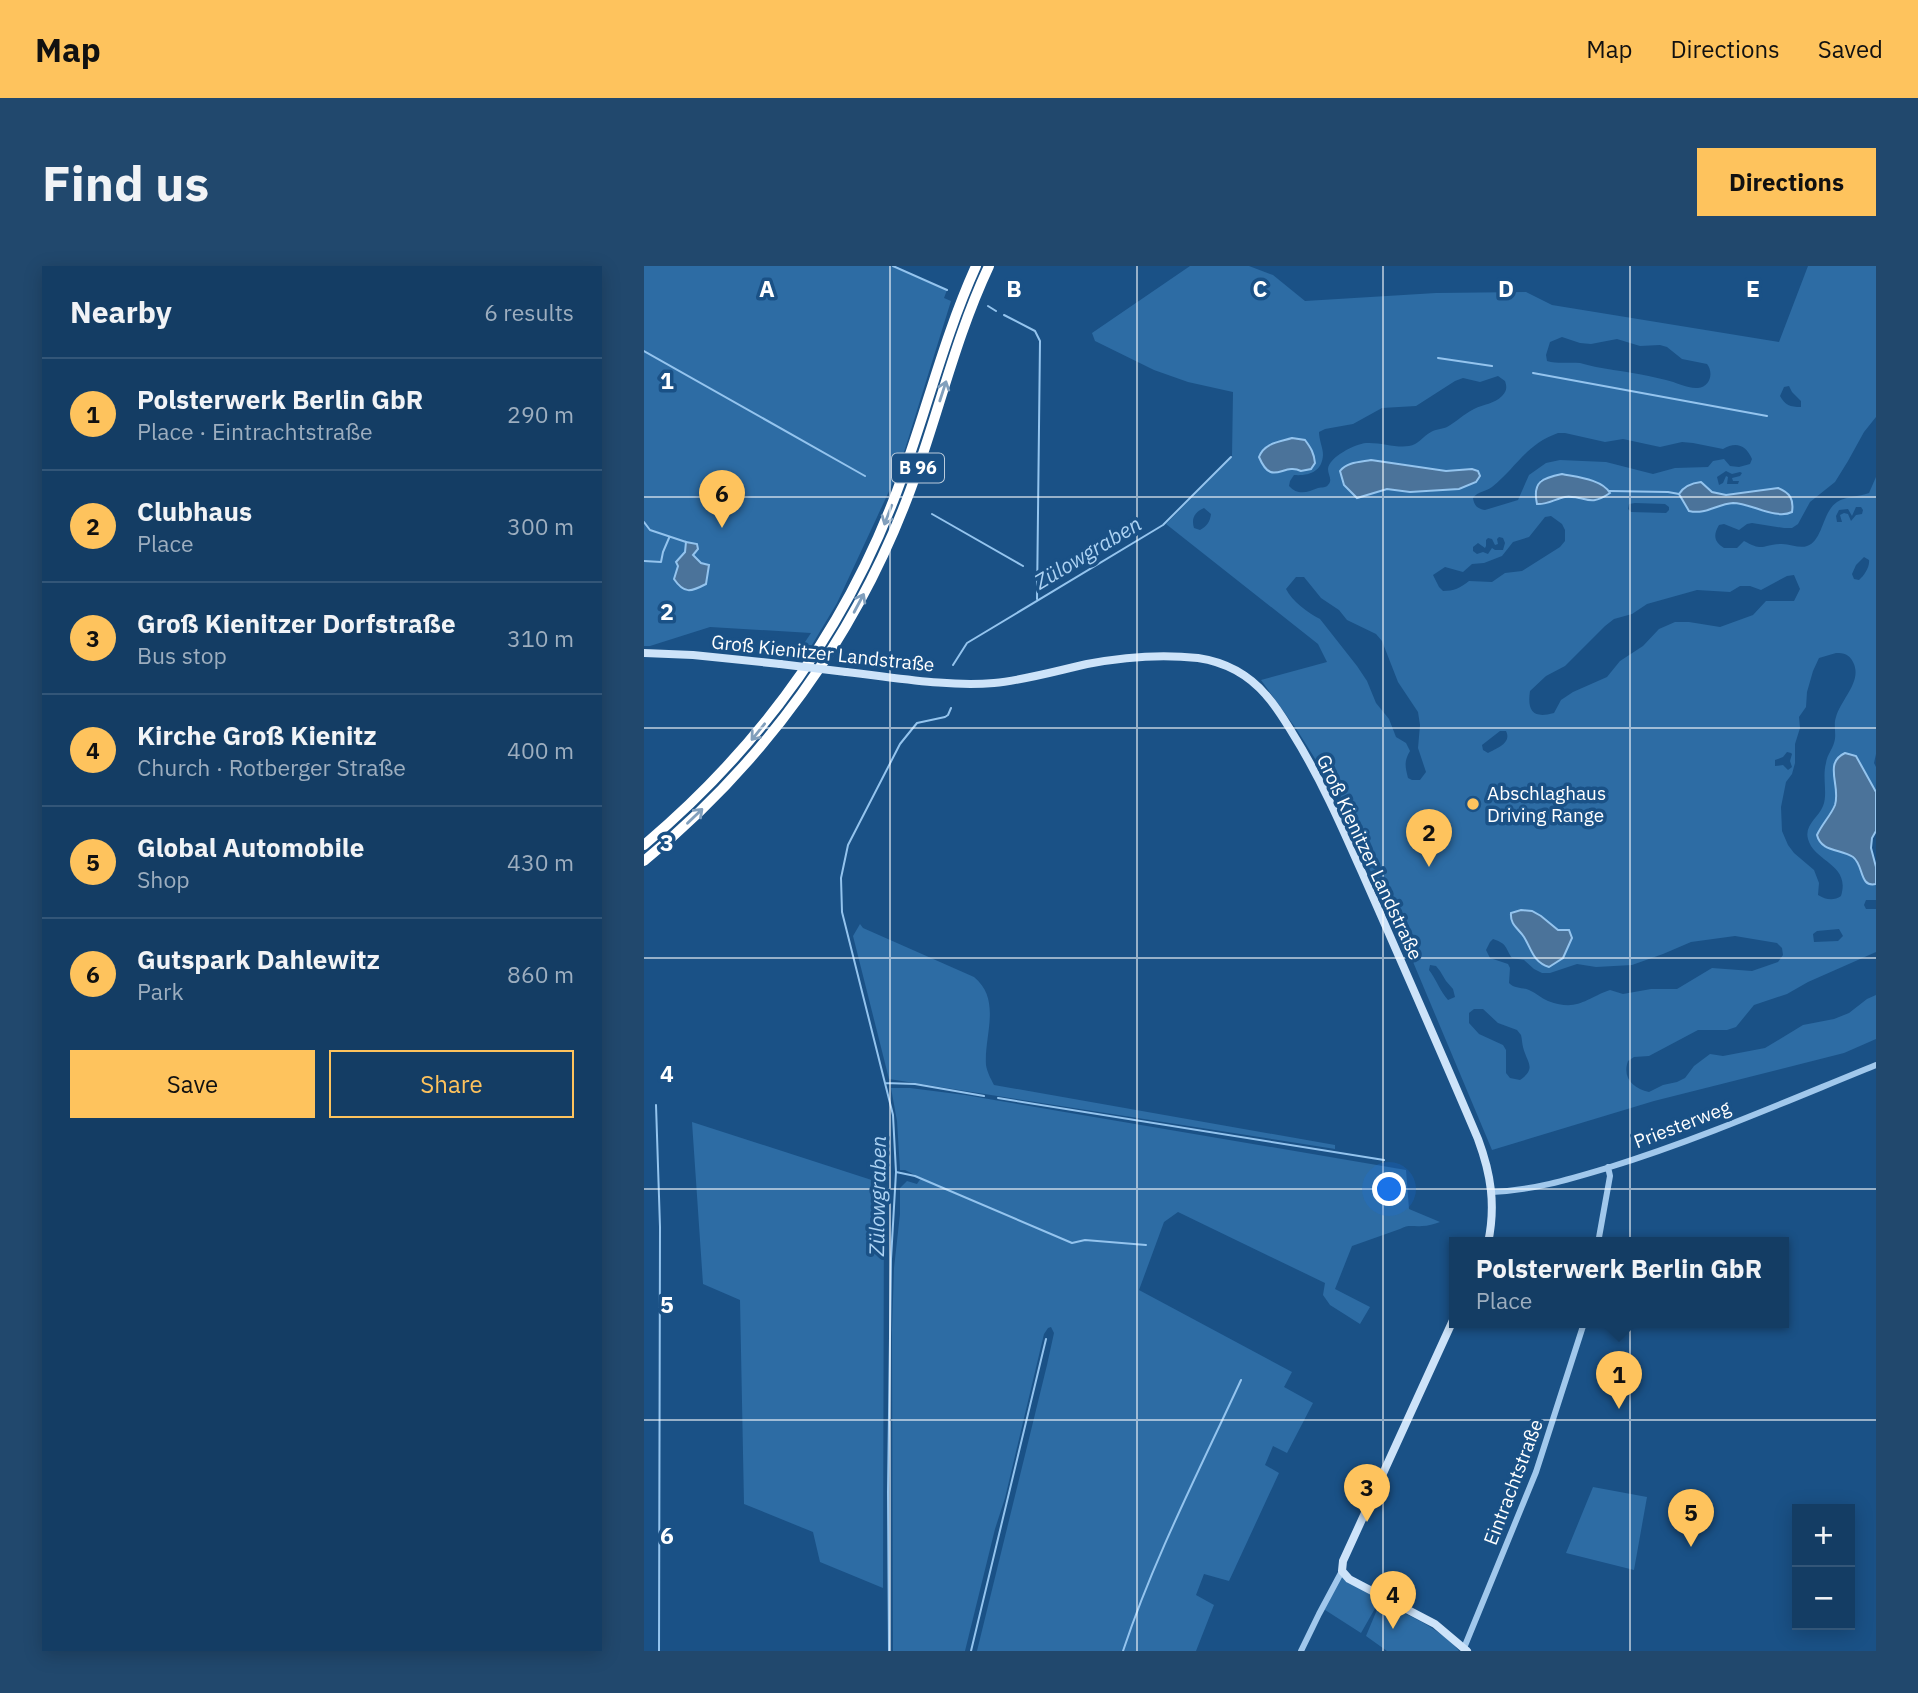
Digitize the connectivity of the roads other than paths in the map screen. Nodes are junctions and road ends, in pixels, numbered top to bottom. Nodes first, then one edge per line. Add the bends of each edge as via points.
1 (976, 266) edge
2 (989, 266) edge
3 (644, 653) edge
4 (644, 845) edge
5 (644, 861) edge
6 (1876, 1065) edge
7 (1608, 1167) junction
8 (1492, 1192) junction
9 (1489, 1237) edge
10 (1599, 1237) edge
11 (1449, 1328) edge
12 (1582, 1328) edge
13 (1342, 1571) junction
14 (1466, 1650) edge
15 (1301, 1651) edge

1 -> 4 highway, B 96 via 883,527 846,603 799,678 737,757
5 -> 2 highway, B 96 via 747,764 813,680 856,609 910,491 960,337
3 - 8 main road, Groß Kienitzer Landstraße, bridge via 951,683 979,684 1107,661 1166,657 1211,660 1245,675 1275,706 1324,788 1466,1111 1486,1160
6 - 7 street, Priesterweg via 1663,1150
7 - 8 street, Priesterweg via 1531,1189
7 - 10 street
8 - 9 main road, Groß Kienitzer Landstraße
11 - 13 main road
12 - 14 street, Eintrachtstraße via 1536,1472
13 - 14 main road via 1435,1624
13 - 15 street

